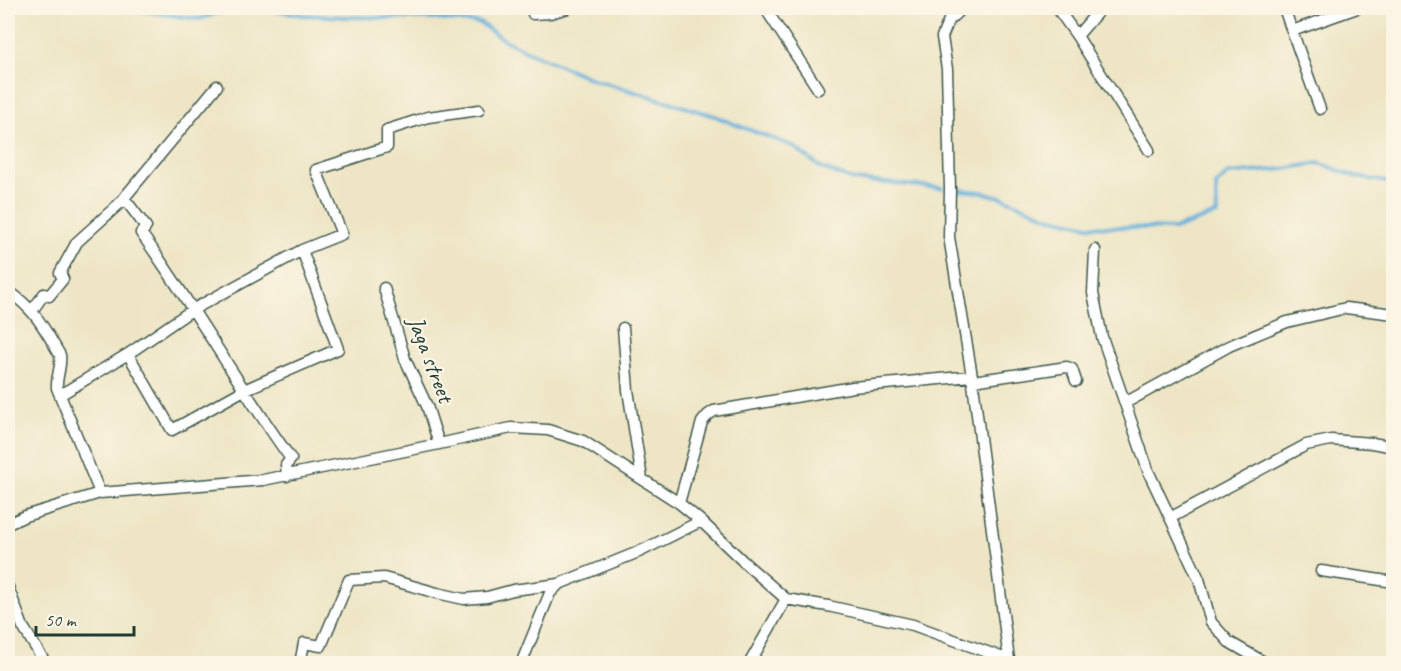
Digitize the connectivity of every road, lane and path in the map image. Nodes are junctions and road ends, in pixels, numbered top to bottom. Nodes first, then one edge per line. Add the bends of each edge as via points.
1 (532, 8) edge
2 (568, 8) edge
3 (765, 8) edge
4 (962, 8) edge
5 (1057, 8) edge
6 (1101, 8) edge
7 (1284, 8) edge
8 (1357, 8) edge
9 (1292, 31) junction
10 (1077, 36) junction
11 (217, 86) dead end
12 (818, 89) dead end
13 (1320, 109) dead end
14 (479, 110) dead end
15 (1149, 150) dead end
16 (124, 198) junction
17 (302, 250) junction
18 (1095, 250) dead end
19 (384, 288) dead end
20 (8, 291) edge
21 (192, 310) junction
22 (32, 311) junction
23 (1394, 314) edge
24 (623, 328) dead end
25 (128, 354) junction
26 (972, 378) junction
27 (1076, 381) dead end
28 (244, 390) junction
29 (60, 395) junction
30 (1125, 403) junction
31 (438, 444) junction
32 (1394, 447) edge
33 (287, 476) junction
34 (642, 479) junction
35 (100, 493) junction
36 (679, 503) junction
37 (1170, 518) junction
38 (701, 521) junction
39 (8, 524) edge
40 (1321, 571) dead end
41 (1394, 582) edge
42 (559, 584) junction
43 (8, 587) edge
44 (786, 600) junction
45 (1012, 662) edge
46 (46, 663) edge
47 (300, 663) edge
48 (521, 663) edge
49 (749, 663) edge
50 (1267, 663) edge

1 - 2 street via 533,14
3 - 12 street
4 - 26 street via 949,20 942,37 947,69 949,237
5 - 10 street
6 - 10 street
7 - 9 street
8 - 9 street
9 - 13 street
10 - 15 street
11 - 16 street
14 - 17 street via 428,117 387,130 387,147 316,170 342,234
16 - 21 street via 146,226 141,233
16 - 22 street via 77,242 60,273 63,279 49,296 44,294
17 - 21 street
17 - 28 street via 338,349
18 - 30 street via 1093,293 1102,337
19 - 31 street, Jaga street via 405,359 427,406
20 - 22 street
21 - 25 street
21 - 28 street
22 - 29 street via 60,355
23 - 30 street via 1346,308 1287,322 1229,346
24 - 34 street
25 - 28 street via 172,430
25 - 29 street
26 - 27 street via 1067,368 1072,369
26 - 36 street via 853,387 714,411 702,422
26 - 45 street
28 - 33 street via 291,459 286,465
29 - 35 street
30 - 37 street via 1149,473
31 - 33 street
31 - 34 street via 511,428 548,430 583,441
32 - 37 street via 1331,440 1306,445
33 - 35 street
34 - 36 street
35 - 39 street
36 - 38 street
37 - 50 street via 1198,579 1210,622 1229,642
38 - 42 street via 641,551
38 - 44 street
40 - 41 street
42 - 47 street via 464,599 384,578 349,580 321,646 304,643
42 - 48 street via 550,593
43 - 46 street via 23,627
44 - 45 street via 913,626
44 - 49 street

